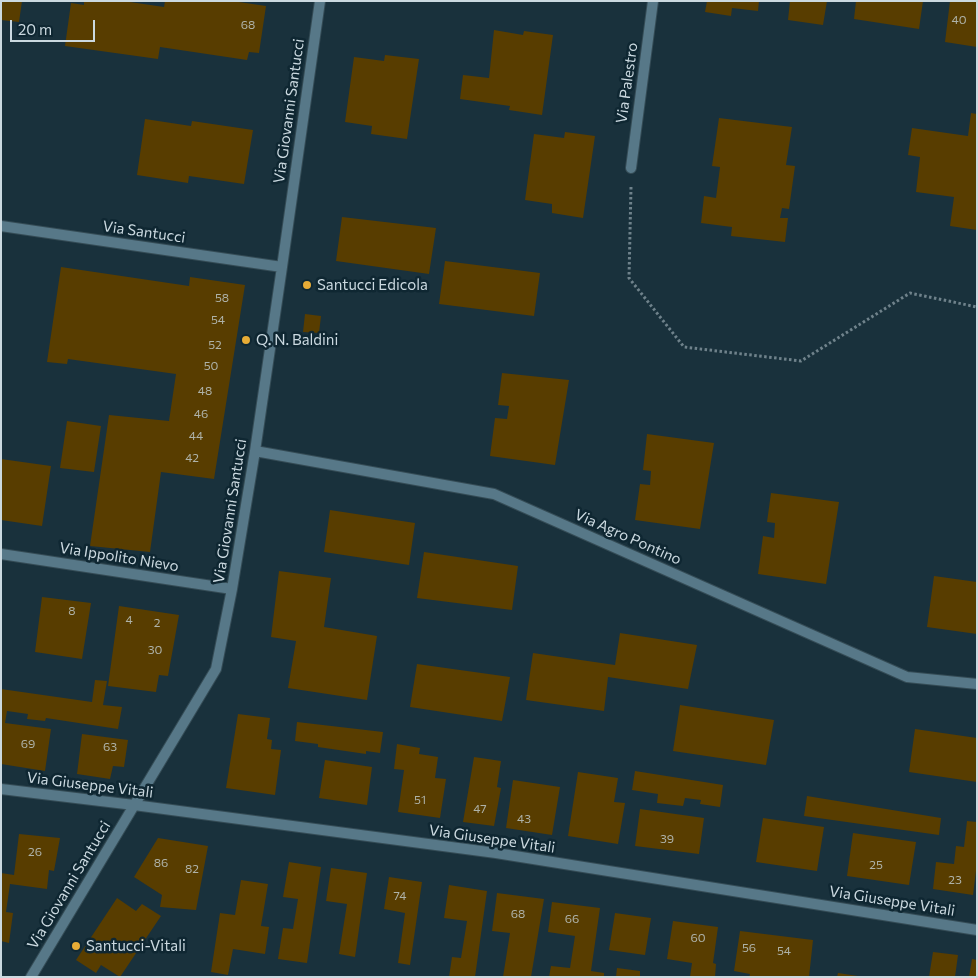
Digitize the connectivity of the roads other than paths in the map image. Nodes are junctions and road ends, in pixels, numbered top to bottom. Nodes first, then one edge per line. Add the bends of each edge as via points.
1 (320, 1) edge
2 (653, 1) edge
3 (631, 168) road end
4 (1, 226) edge
5 (282, 267) junction
6 (255, 451) junction
7 (1, 554) edge
8 (232, 589) junction
9 (977, 684) edge
10 (1, 789) edge
11 (134, 805) junction
12 (977, 930) edge
13 (31, 977) edge

1 - 5 street, Via Giovanni Santucci
2 - 3 street, Via Palestro
4 - 5 street, Via Santucci
5 - 6 street, Via Giovanni Santucci
6 - 8 street, Via Giovanni Santucci
6 - 9 street, Via Agro Pontino via 494,494 907,678
7 - 8 street, Via Ippolito Nievo
8 - 11 street, Via Giovanni Santucci via 216,669
10 - 11 street, Via Giuseppe Vitali
11 - 12 street, Via Giuseppe Vitali via 496,854
11 - 13 street, Via Giovanni Santucci

